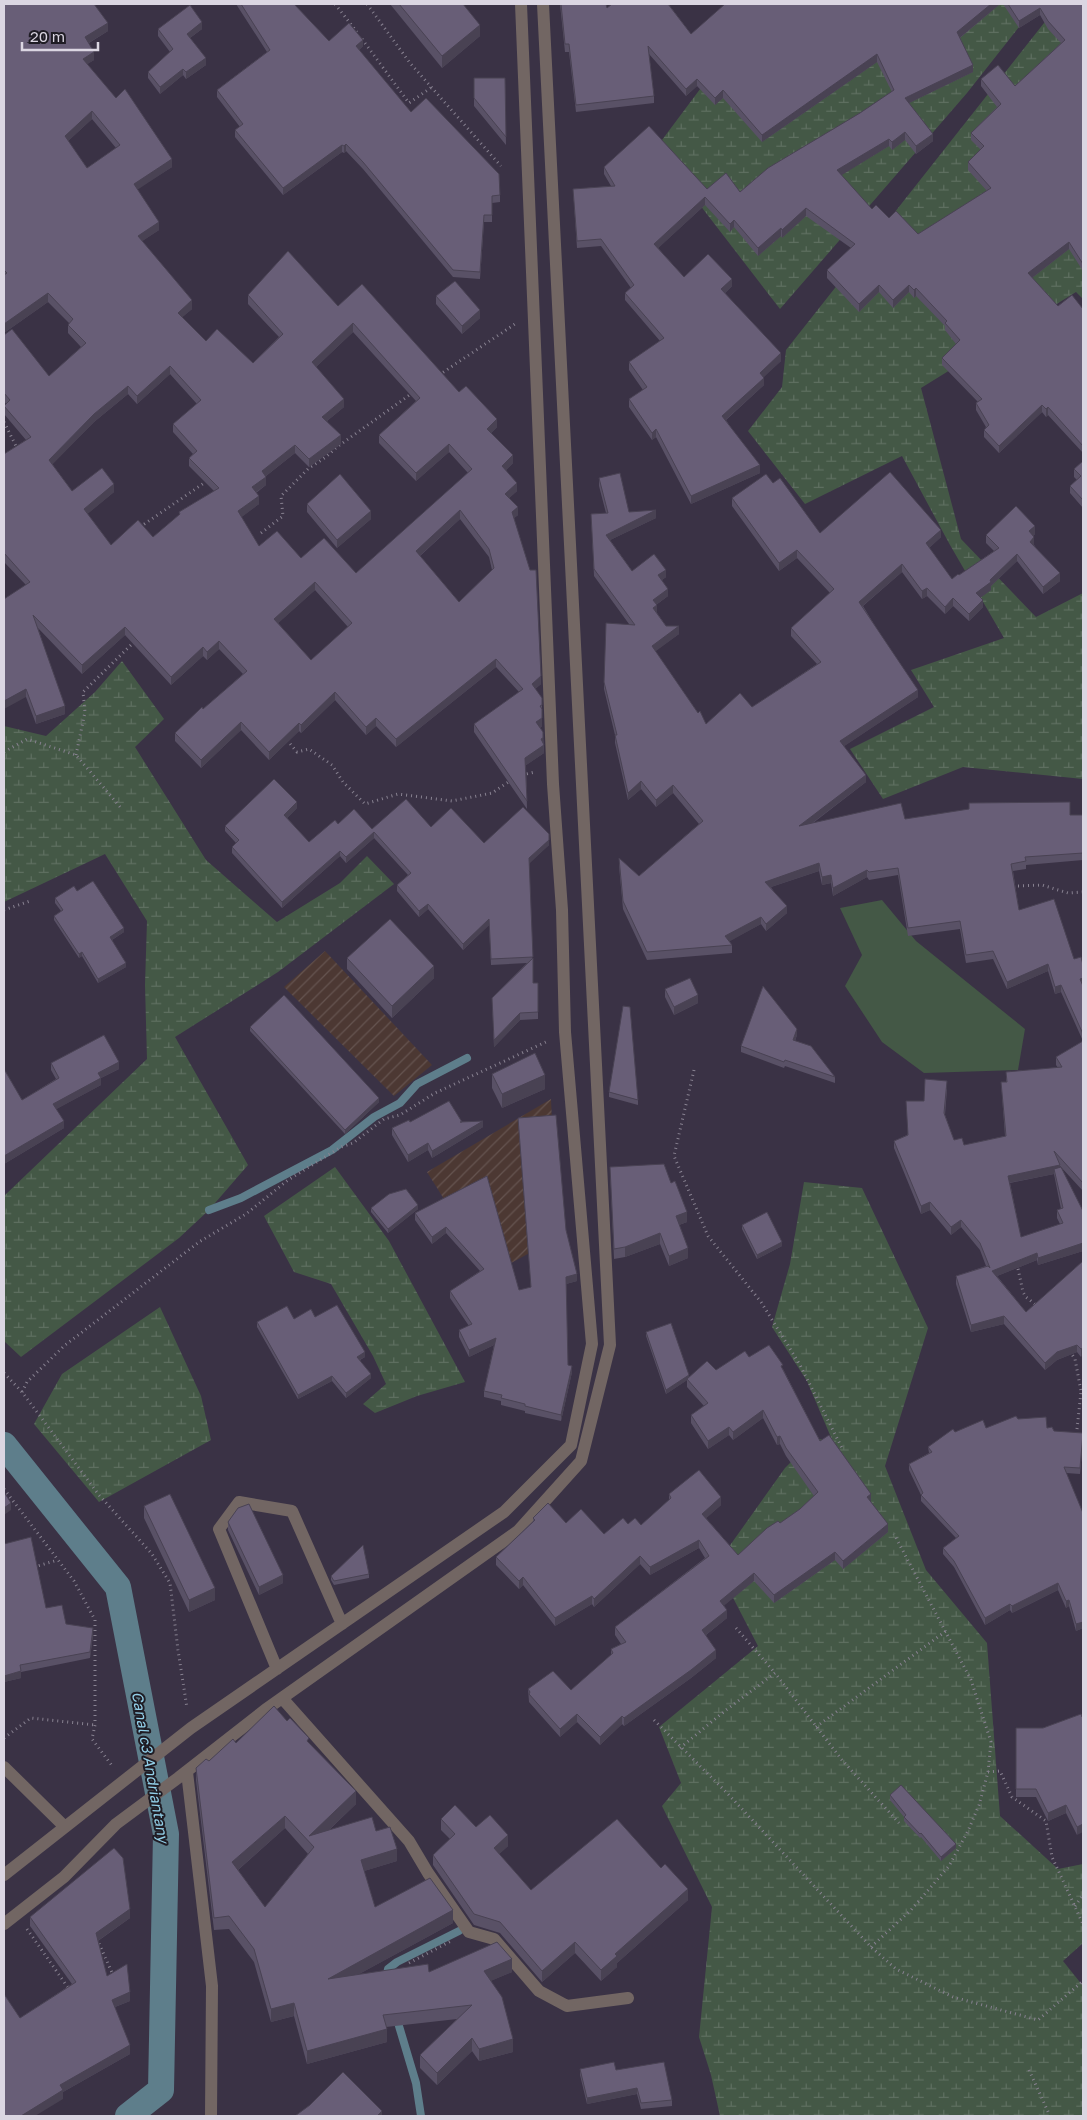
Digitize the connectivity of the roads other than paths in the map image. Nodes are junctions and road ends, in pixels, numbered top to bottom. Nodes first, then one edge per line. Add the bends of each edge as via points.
1 (521, 4) edge
2 (543, 4) edge
3 (342, 1624) junction
4 (278, 1669) junction
5 (282, 1698) junction
6 (4, 1767) edge
7 (183, 1775) junction
8 (65, 1827) junction
9 (4, 1875) edge
10 (4, 1924) edge
11 (628, 1998) dead end
12 (211, 2116) edge

1 - 3 street via 565,1032 592,1344 571,1445 504,1512
2 - 5 street via 610,1345 581,1461 518,1531
3 - 4 street
3 - 4 street via 292,1511 239,1502 219,1529
4 - 8 street via 186,1731
5 - 7 street
5 - 11 street via 409,1842 469,1932 494,1939 539,1991 567,2006
6 - 8 street
7 - 10 street via 116,1824 64,1877
7 - 12 street via 212,1986
8 - 9 street

